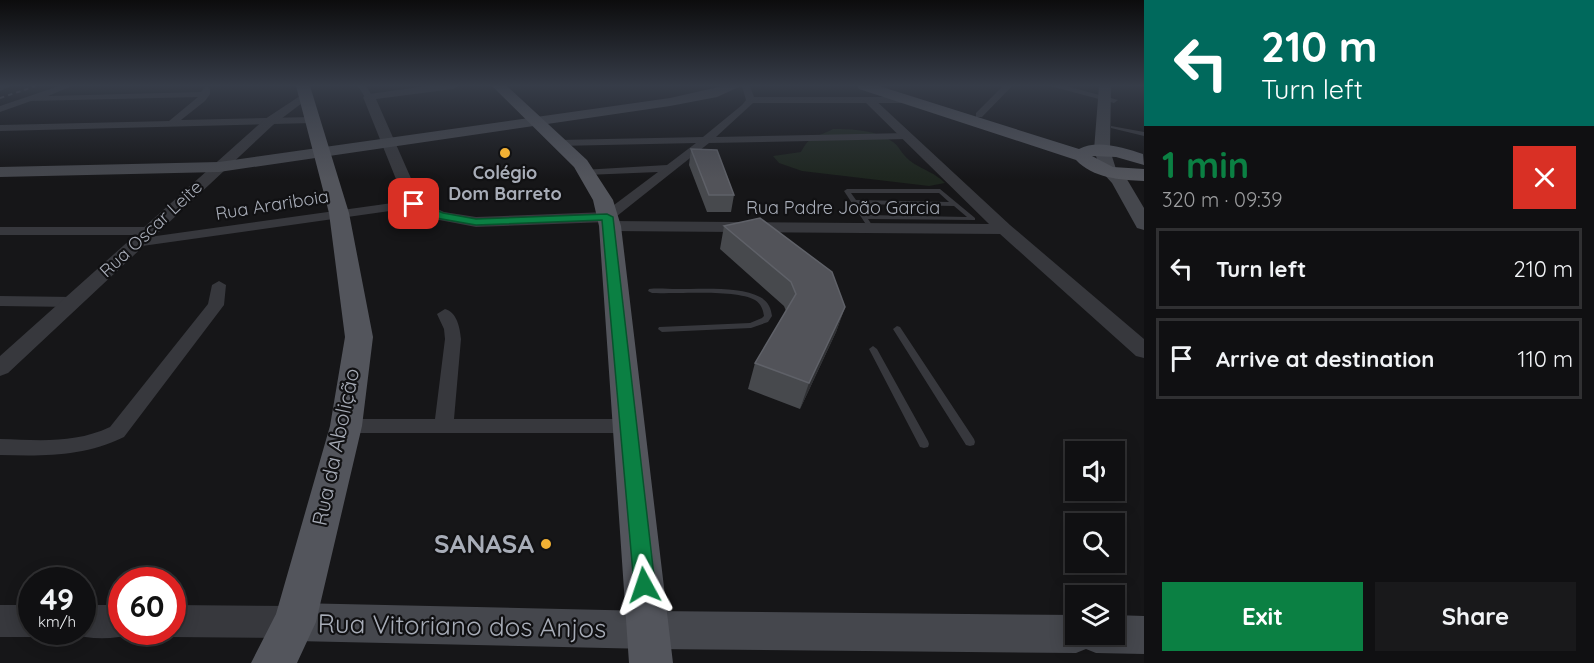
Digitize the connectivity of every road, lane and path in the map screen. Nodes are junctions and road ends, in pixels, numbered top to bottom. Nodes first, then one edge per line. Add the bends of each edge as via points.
1 (177, 117) edge
2 (274, 117) edge
3 (311, 117) edge
4 (377, 117) edge
5 (544, 117) edge
6 (549, 117) edge
7 (731, 117) edge
8 (894, 117) edge
9 (970, 117) edge
10 (985, 117) edge
11 (1104, 117) edge
12 (1112, 117) edge
13 (532, 119) junction
14 (270, 120) junction
15 (312, 120) junction
16 (171, 123) junction
17 (1113, 127) junction
18 (0, 128) edge
19 (1144, 134) edge
20 (907, 136) junction
21 (707, 139) junction
22 (388, 140) junction
23 (558, 142) junction
24 (319, 149) junction
25 (1098, 152) junction
26 (1144, 160) edge
27 (223, 163) junction
28 (0, 166) edge
29 (670, 168) junction
30 (0, 172) edge
31 (586, 172) junction
32 (1113, 173) junction
33 (1144, 175) edge
34 (853, 202) junction
35 (414, 204) junction
36 (955, 204) junction
37 (339, 213) junction
38 (609, 222) junction
39 (867, 223) junction
40 (1144, 224) edge
41 (1004, 229) junction
42 (0, 231) edge
43 (141, 237) junction
44 (219, 285) dead end
45 (652, 291) dead end
46 (0, 301) edge
47 (73, 302) junction
48 (445, 314) dead end
49 (662, 329) dead end
50 (897, 329) dead end
51 (873, 349) dead end
52 (1144, 351) edge
53 (0, 368) edge
54 (346, 426) junction
55 (444, 426) junction
56 (630, 426) junction
57 (970, 442) dead end
58 (924, 444) dead end
59 (0, 447) edge
60 (0, 621) edge
61 (18, 621) edge
62 (186, 621) edge
63 (296, 622) junction
64 (1065, 634) edge
65 (1125, 635) edge
66 (1144, 635) edge
67 (650, 647) edge
68 (273, 663) edge

1 - 16 street
2 - 14 street, Rua Oscar Leite
3 - 15 main road, Rua da Abolição
4 - 22 street
5 - 13 main road
6 - 13 main road
7 - 21 street
8 - 20 street
9 - 25 main road
10 - 25 main road
11 - 25 main road
12 - 17 main road
13 - 22 main road
13 - 23 main road
14 - 15 street
14 - 16 street
14 - 27 street, Rua Oscar Leite
15 - 24 main road, Rua da Abolição
16 - 18 street
17 - 19 lane
17 - 25 main road
20 - 21 street
20 - 41 street
21 - 23 street
21 - 29 street
22 - 24 main road
22 - 35 street
23 - 31 main road
24 - 27 main road
24 - 37 main road, Rua da Abolição
25 - 26 main road
25 - 32 main road
25 - 32 main road via 1090,164
27 - 28 main road
27 - 30 main road
27 - 43 street, Rua Oscar Leite
29 - 31 street
29 - 38 street
31 - 38 main road via 603,200
32 - 33 main road
32 - 40 main road
34 - 36 lane
34 - 36 lane via 847,191 938,191
34 - 39 lane
35 - 37 street, Rua Arariboia
35 - 38 street, Rua Padre João Garcia via 440,216 476,222
36 - 39 lane via 973,219
37 - 43 street, Rua Arariboia
37 - 54 main road, Rua da Abolição via 359,337
38 - 39 street, Rua Padre João Garcia
38 - 56 main road
39 - 41 street, Rua Padre João Garcia
41 - 52 street
42 - 43 street, Rua Arariboia
43 - 47 street, Rua Oscar Leite
44 - 59 street via 216,305 117,432 81,447
45 - 49 lane via 744,294 759,299 768,311 765,320 751,325
46 - 47 street
47 - 53 street, Rua Oscar Leite
48 - 55 street via 453,339
50 - 57 lane
51 - 58 lane
54 - 55 street
54 - 63 main road, Rua da Abolição
55 - 56 street
56 - 67 main road
60 - 61 street
62 - 63 street, Rua Vitoriano dos Anjos
63 - 67 main road, Rua Vitoriano dos Anjos
63 - 68 main road, Rua da Abolição
64 - 67 main road, Rua Vitoriano dos Anjos
65 - 66 main road

